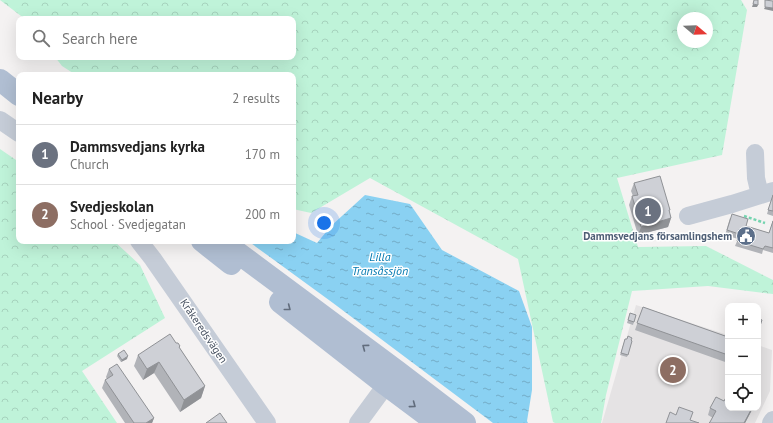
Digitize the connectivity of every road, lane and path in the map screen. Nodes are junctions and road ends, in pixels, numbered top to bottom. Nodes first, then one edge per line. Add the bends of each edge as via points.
1 (0, 80) edge
2 (16, 92) edge
3 (0, 120) edge
4 (16, 131) edge
5 (754, 153) dead end
6 (766, 193) edge
7 (688, 216) dead end
8 (141, 244) edge
9 (206, 244) edge
10 (226, 244) edge
11 (391, 378) junction
12 (773, 420) edge
13 (267, 423) edge
14 (358, 423) edge
15 (437, 423) edge
16 (465, 423) edge
17 (771, 423) edge

1 - 2 main road
3 - 4 street
5 - 6 street via 756,178
6 - 7 street
8 - 13 street, Kråkeredsvägen
9 -> 11 main road
11 -> 10 main road
11 - 14 street
11 -> 15 main road
11 - 16 main road
12 - 17 street

